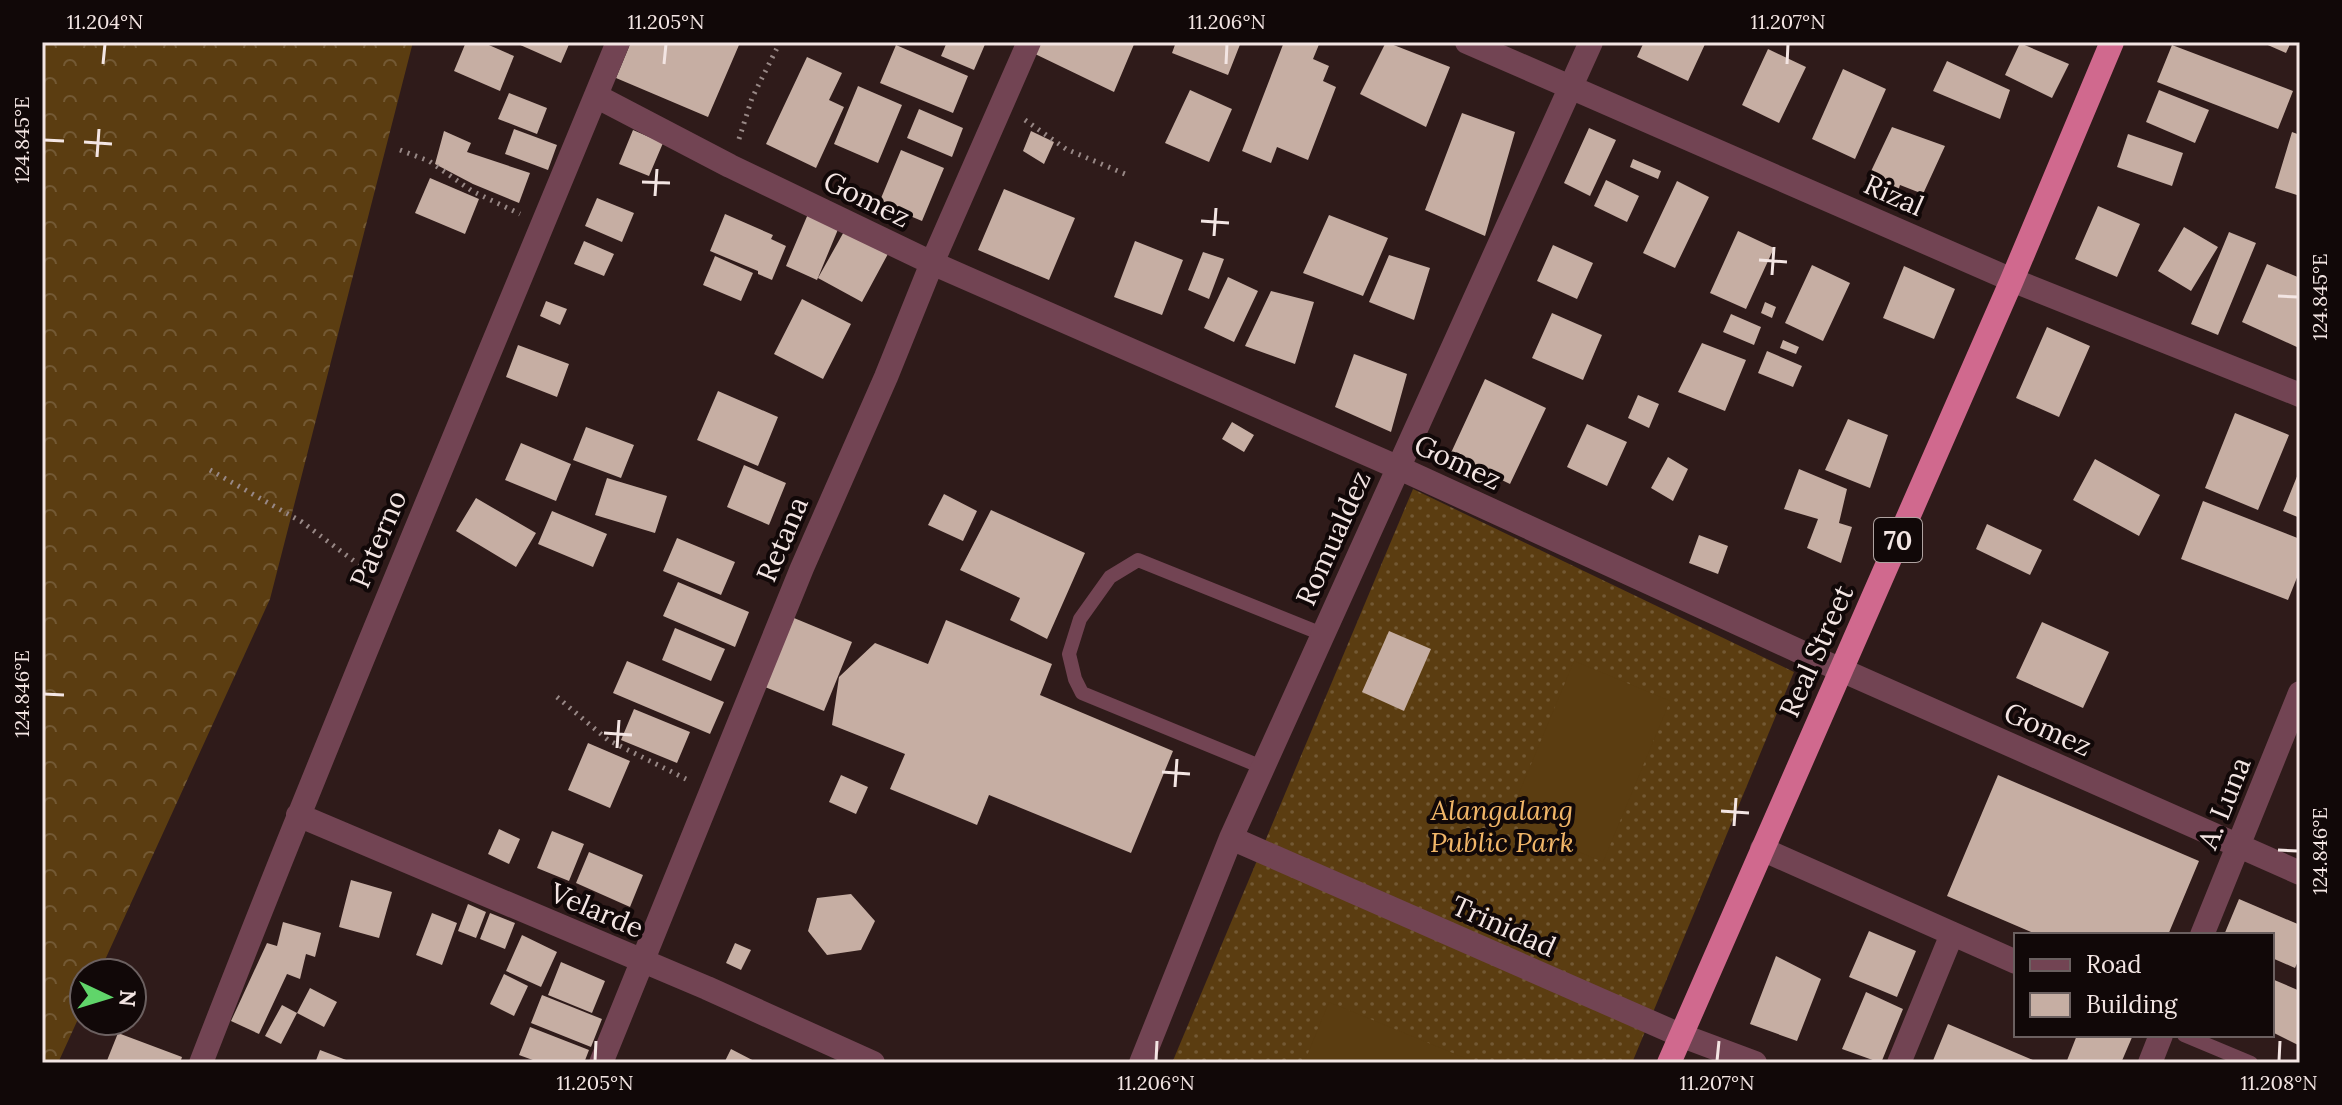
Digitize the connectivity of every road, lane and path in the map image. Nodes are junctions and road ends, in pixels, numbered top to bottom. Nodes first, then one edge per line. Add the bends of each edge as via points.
1 (618, 42) edge
2 (780, 42) edge
3 (1029, 42) edge
4 (1467, 42) edge
5 (1591, 42) edge
6 (2112, 42) edge
7 (1571, 87) junction
8 (596, 96) junction
9 (1002, 103) junction
10 (400, 150) dead end
11 (730, 166) junction
12 (1125, 174) dead end
13 (542, 224) junction
14 (932, 263) junction
15 (2012, 280) junction
16 (2300, 395) edge
17 (1397, 467) junction
18 (210, 470) dead end
19 (390, 588) junction
20 (1322, 634) junction
21 (1841, 670) junction
22 (2300, 693) edge
23 (557, 697) dead end
24 (1262, 767) junction
25 (712, 792) junction
26 (298, 815) junction
27 (1231, 838) junction
28 (2240, 847) junction
29 (1762, 849) junction
30 (2300, 873) edge
31 (2203, 933) edge
32 (1952, 934) junction
33 (2014, 961) edge
34 (642, 962) junction
35 (1680, 1035) junction
36 (2160, 1037) edge
37 (2189, 1037) edge
38 (201, 1063) edge
39 (601, 1063) edge
40 (873, 1063) edge
41 (1141, 1063) edge
42 (1669, 1063) edge
43 (1755, 1063) edge
44 (1899, 1063) edge
45 (2150, 1063) edge
46 (2251, 1063) edge

1 - 8 street, Paterno
2 - 11 path via 752,98
3 - 9 street, Retana
4 - 7 street, Rizal
5 - 7 street, Romualdez
6 - 15 highway, Real Street / 70
7 - 15 street, Rizal
7 - 17 street, Romualdez
8 - 11 street, Gomez
8 - 13 street, Paterno
9 - 12 path via 1066,149
9 - 14 street, Retana
10 - 13 path
11 - 14 street, Gomez
13 - 19 street, Paterno
14 - 17 street, Gomez
14 - 25 street, Retana
15 - 16 street, Rizal
15 - 21 highway, Real Street / 70
17 - 20 street, Romualdez
17 - 21 street, Gomez
18 - 19 path via 302,522
19 - 26 street, Paterno
20 - 24 street, Romualdez
20 - 24 lane via 1138,560 1110,577 1080,619 1069,654 1082,693
21 - 28 street, Gomez
21 - 29 highway, Real Street / 70
22 - 28 street, A. Luna
23 - 25 path via 608,740
24 - 27 street, Romualdez
25 - 34 street, Retana
26 - 34 street, Velarde
26 - 38 street, Paterno
27 - 35 street, Trinidad
27 - 41 street, Romualdez
28 - 30 street, Gomez
28 - 31 street, A. Luna
29 - 32 street
29 - 35 highway, Real Street / 70
32 - 33 street
32 - 44 street
34 - 39 street, Retana
34 - 40 street, Velarde
35 - 42 highway, Real Street / 70
35 - 43 street, Trinidad
36 - 45 street
37 - 46 lane

